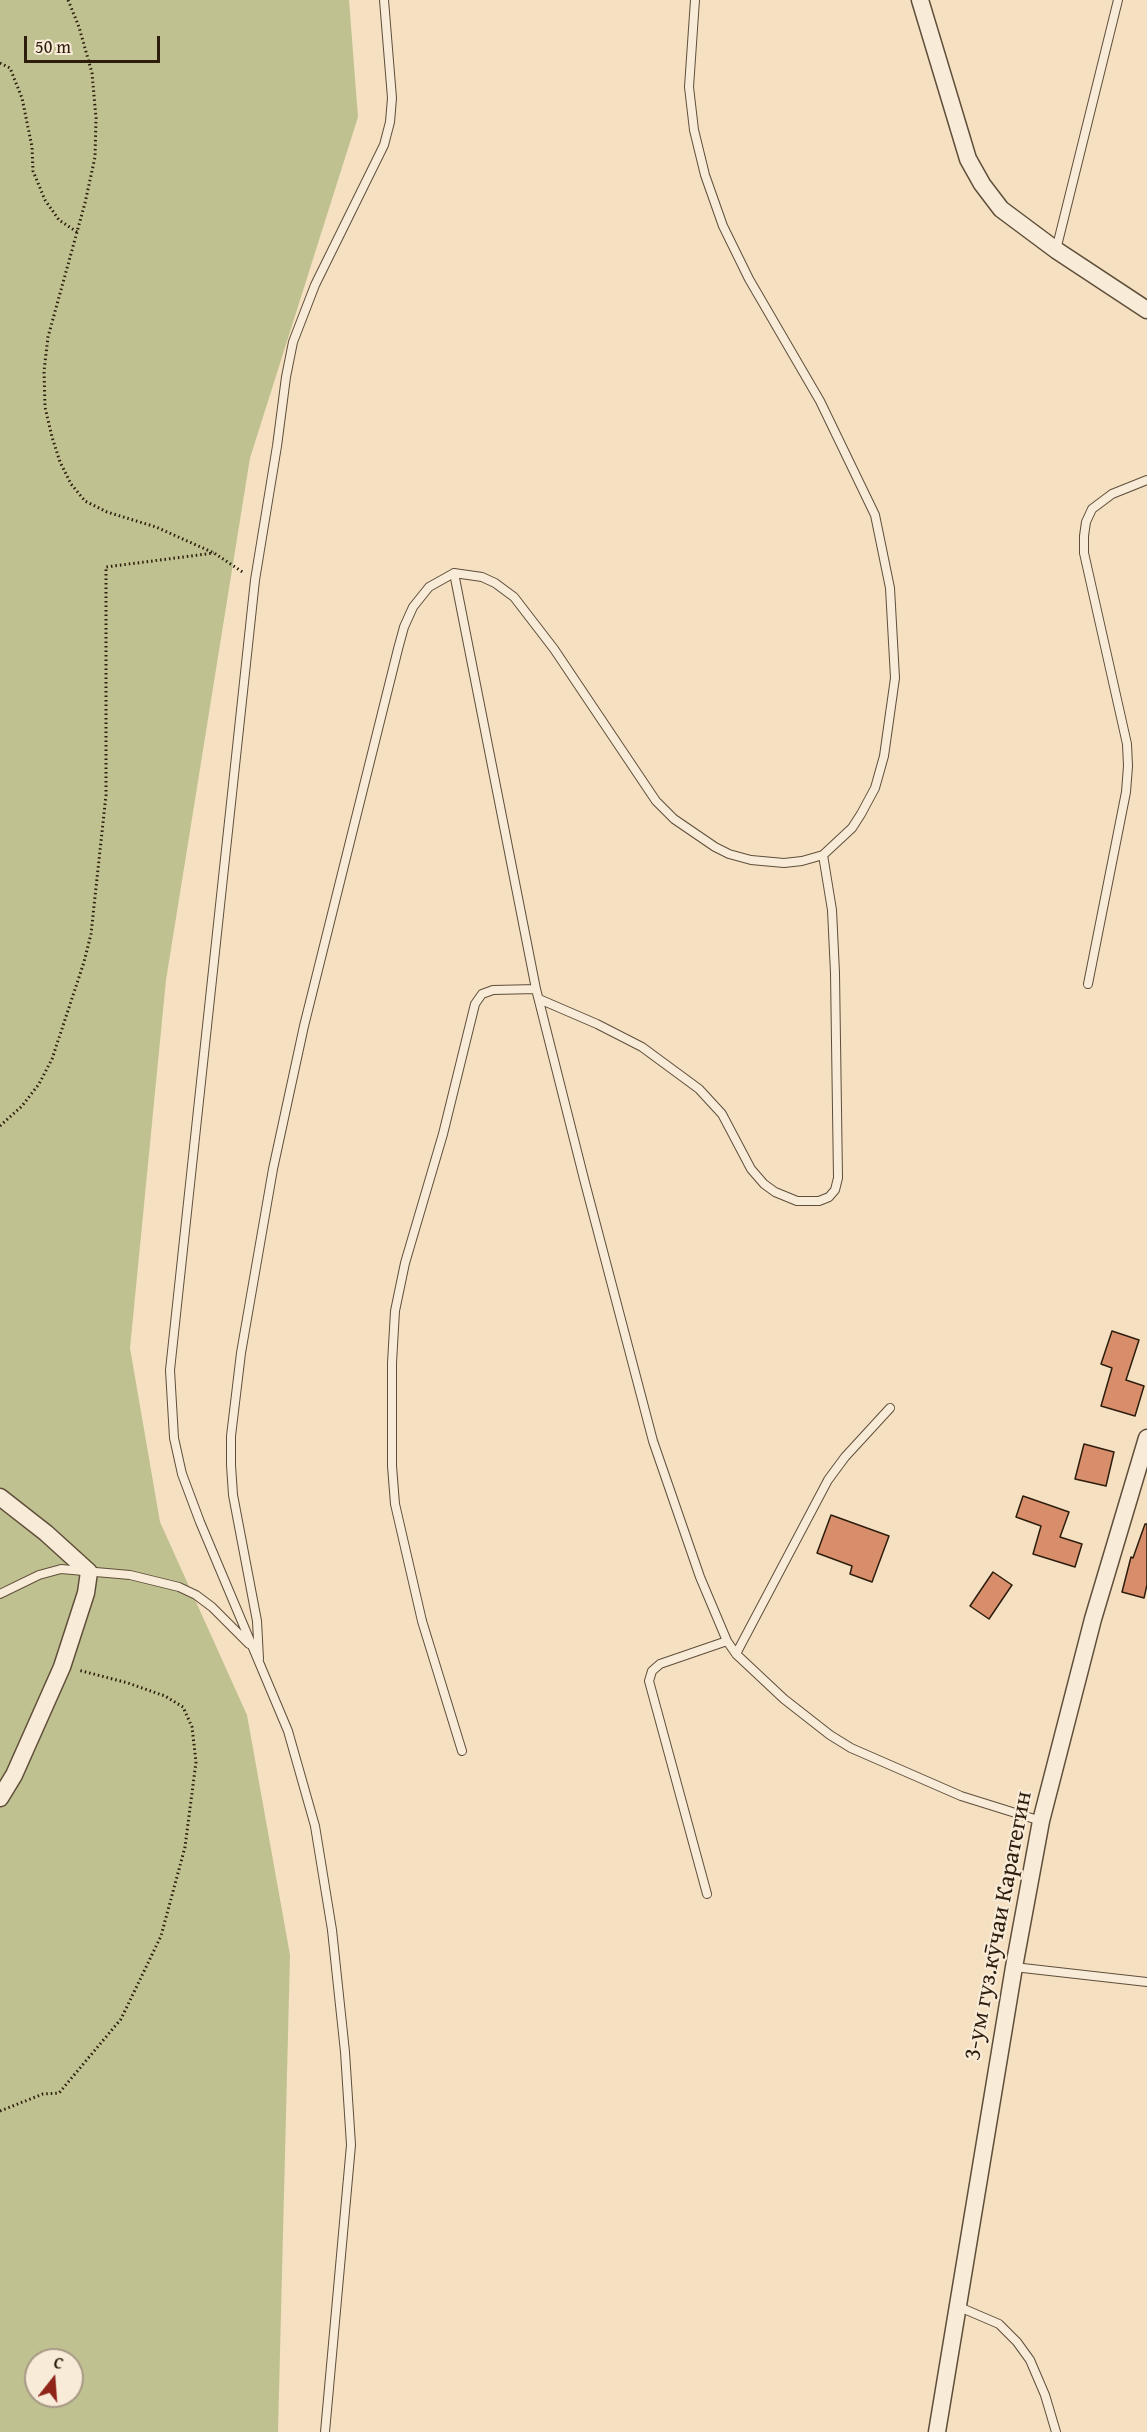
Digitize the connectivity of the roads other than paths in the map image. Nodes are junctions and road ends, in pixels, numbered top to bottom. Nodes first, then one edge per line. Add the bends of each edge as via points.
1 (384, 0) edge
2 (695, 0) edge
3 (920, 0) edge
4 (1118, 0) edge
5 (1056, 250) junction
6 (1147, 310) edge
7 (1147, 480) edge
8 (454, 573) junction
9 (823, 855) junction
10 (1088, 984) dead end
11 (536, 989) junction
12 (539, 999) junction
13 (890, 1408) dead end
14 (1147, 1438) edge
15 (0, 1497) edge
16 (89, 1572) junction
17 (0, 1594) edge
18 (727, 1641) junction
19 (254, 1648) junction
20 (736, 1654) junction
21 (259, 1659) junction
22 (462, 1750) dead end
23 (0, 1798) edge
24 (1041, 1821) junction
25 (707, 1894) dead end
26 (1014, 1967) junction
27 (1147, 1982) edge
28 (957, 2306) junction
29 (325, 2432) edge
30 (936, 2432) edge
31 (1056, 2432) edge

1 - 19 lane via 392,98 384,146 315,285 286,377 255,580 170,1370 174,1438 182,1474
2 - 9 lane via 689,87 693,130 705,175 723,226 749,279 820,401 875,515 890,588 895,678 884,756 875,788 861,814
3 - 5 street via 968,159 981,184 1001,209
4 - 5 lane
5 - 6 street
7 - 10 lane via 1112,494 1092,509 1084,536 1084,554 1127,744 1128,766
8 - 9 lane via 482,577 514,597 554,649 645,786 674,819 715,847 751,860 784,863
8 - 11 lane
8 - 21 lane via 429,587 404,627 304,1026 248,1305 231,1436 231,1465 257,1621
9 - 12 lane via 835,973 838,1178 829,1197 797,1201 770,1188 752,1169 722,1114 699,1089 642,1047
11 - 12 lane
11 - 22 lane via 493,990 482,994 475,1004 395,1311 392,1466 396,1504 422,1621
12 - 18 lane via 653,1441 700,1578
13 - 20 lane via 828,1480
14 - 24 street, 3-ум гуз.кӯчаи Каратегин
15 - 16 street
16 - 17 lane via 61,1569
16 - 19 lane via 130,1575 179,1587 212,1607
16 - 23 street via 62,1666 19,1765
18 - 20 lane
18 - 25 lane via 660,1664 649,1681
19 - 21 lane
20 - 24 lane via 784,1699 851,1748 961,1796
21 - 29 lane via 288,1731 315,1826 332,1930 345,2052 351,2145
24 - 26 street, 3-ум гуз.кӯчаи Каратегин
26 - 27 lane
26 - 28 street, 3-ум гуз.кӯчаи Каратегин
28 - 30 street, 3-ум гуз.кӯчаи Каратегин
28 - 31 lane via 999,2324 1017,2342 1030,2360

